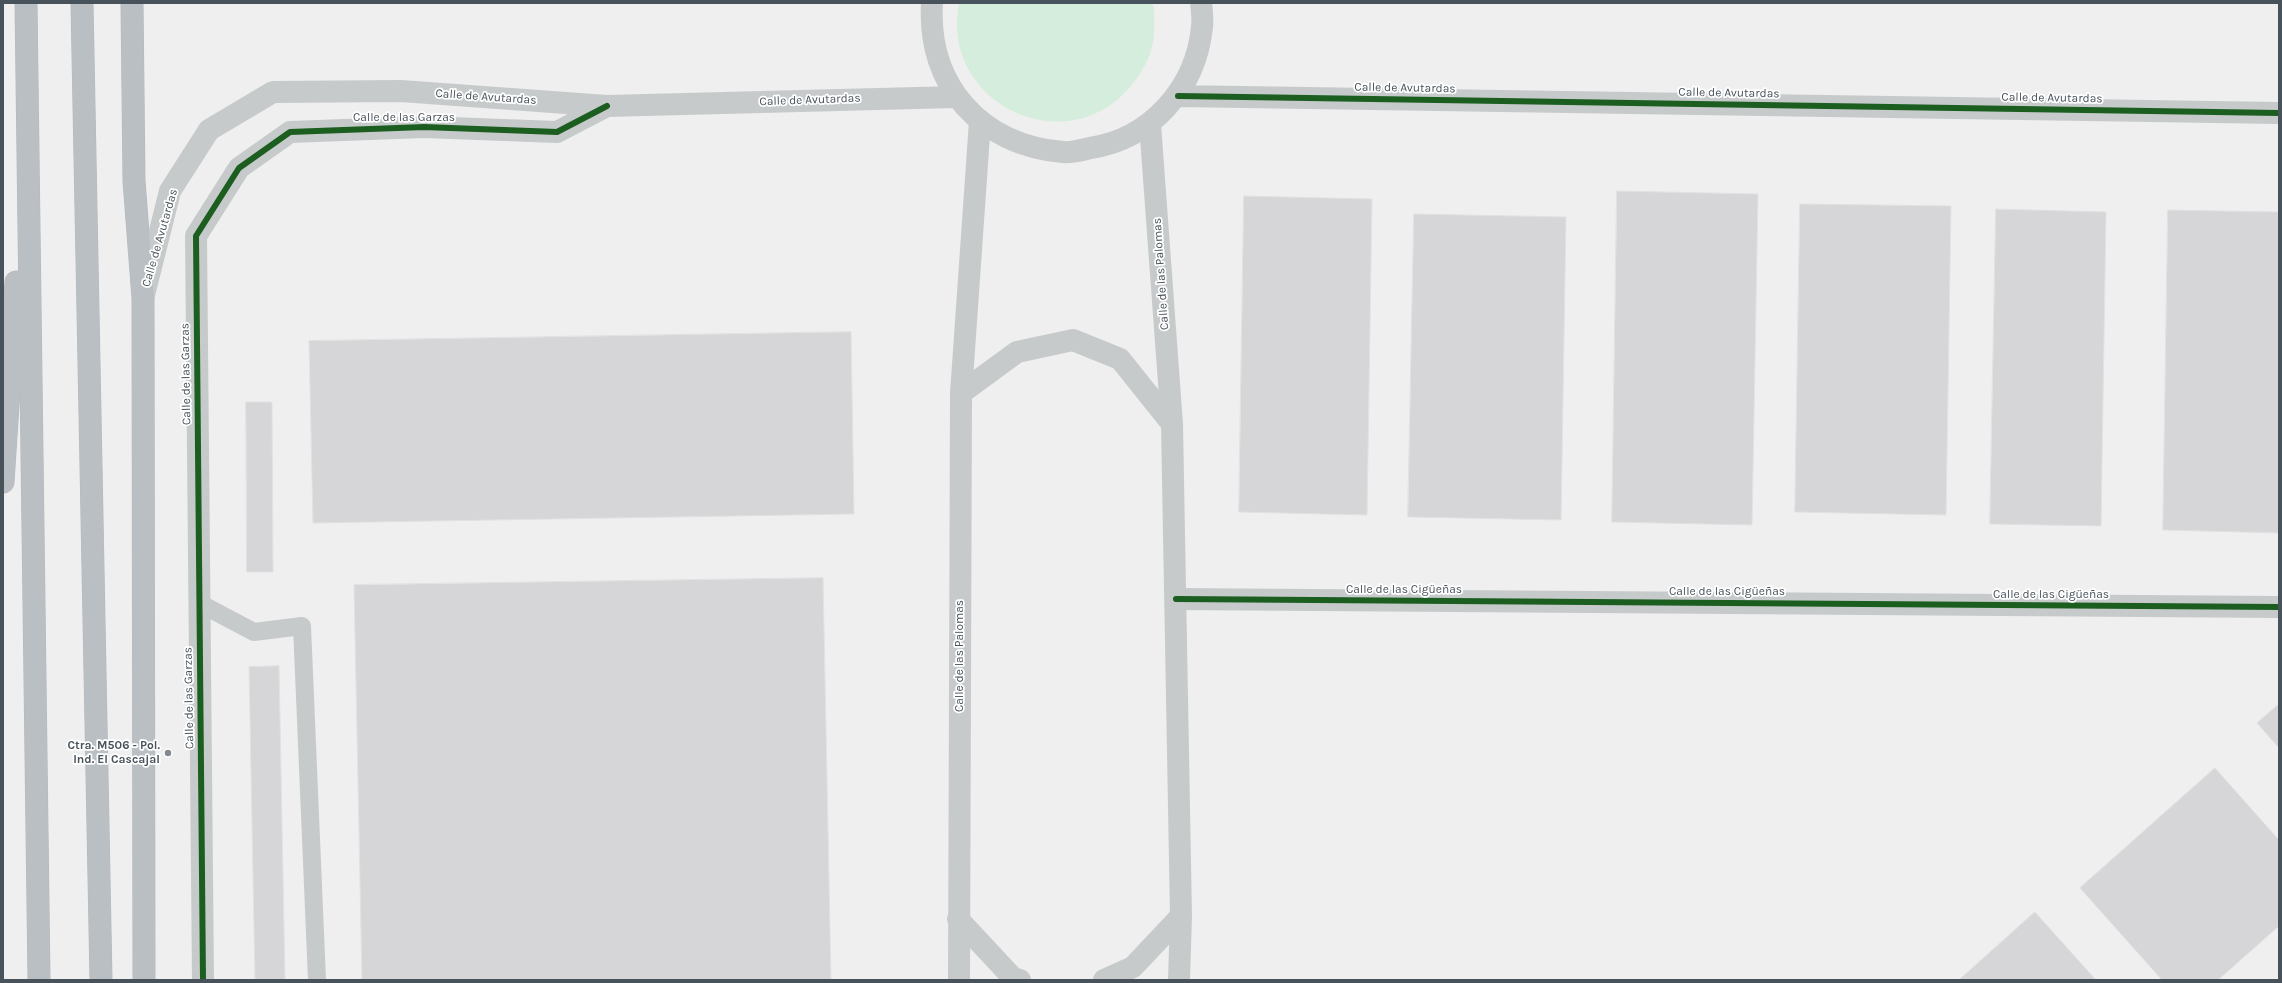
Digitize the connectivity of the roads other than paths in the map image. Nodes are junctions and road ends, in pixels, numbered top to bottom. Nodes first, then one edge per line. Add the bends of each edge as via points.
1 (26, 3) edge
2 (82, 3) edge
3 (132, 3) edge
4 (932, 3) edge
5 (1201, 3) edge
6 (1178, 96) junction
7 (956, 97) junction
8 (607, 106) junction
9 (2279, 113) edge
10 (27, 121) junction
11 (980, 121) junction
12 (1150, 124) junction
13 (143, 298) junction
14 (961, 393) junction
15 (1172, 424) junction
16 (3, 482) edge
17 (1176, 599) junction
18 (199, 604) junction
19 (2279, 607) edge
20 (1181, 916) junction
21 (958, 919) junction
22 (39, 980) edge
23 (101, 980) edge
24 (144, 980) edge
25 (203, 980) edge
26 (317, 980) edge
27 (959, 980) edge
28 (1020, 980) edge
29 (1104, 980) edge
30 (1179, 980) edge

1 - 10 highway
2 - 23 highway
3 - 13 highway via 134,181
4 - 7 street via 930,27 938,64
5 - 6 street via 1203,26 1194,63
6 - 9 street, Calle de Avutardas
6 - 12 street
7 - 8 street, Calle de Avutardas
7 - 11 street
8 - 13 street, Calle de Avutardas via 401,91 273,92 209,130 170,191
8 - 18 street, Calle de las Garzas via 557,132 424,127 290,132 239,168 196,236
10 - 16 highway
10 - 22 highway
11 - 12 street via 1020,144 1065,152 1110,145
11 - 14 street, Calle de las Palomas
12 - 15 street, Calle de las Palomas
13 - 24 highway
14 - 15 street via 1017,352 1073,340 1120,359
14 - 21 street, Calle de las Palomas
15 - 17 street, Calle de las Palomas
17 - 19 street, Calle de las Cigüeñas
17 - 20 street, Calle de las Palomas
18 - 25 street, Calle de las Garzas
18 - 26 lane via 254,632 302,626
20 - 29 street via 1133,967
20 - 30 street, Calle de las Palomas
21 - 27 street, Calle de las Palomas
21 - 28 street via 1013,978

